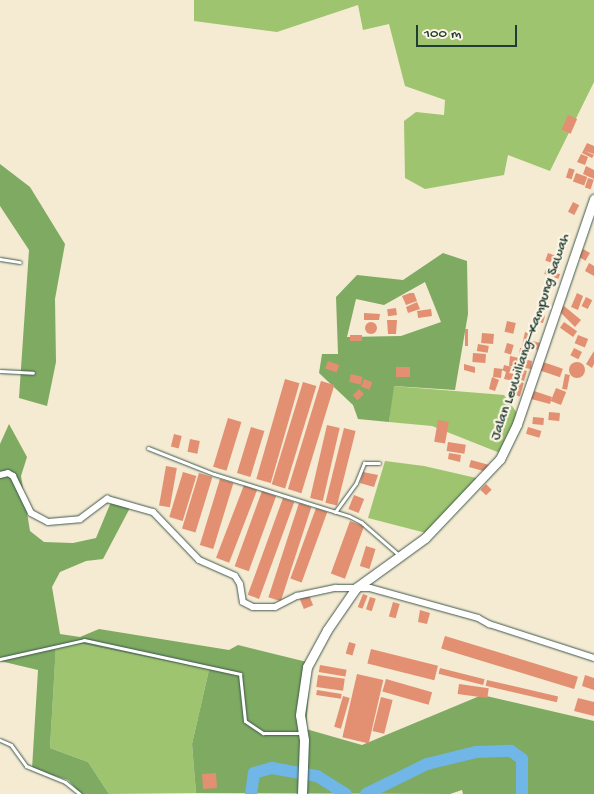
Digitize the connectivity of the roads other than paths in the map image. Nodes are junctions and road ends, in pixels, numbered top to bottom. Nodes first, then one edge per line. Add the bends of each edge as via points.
1 (594, 199) edge
2 (0, 259) edge
3 (20, 262) dead end
4 (0, 371) edge
5 (32, 373) dead end
6 (148, 448) dead end
7 (379, 463) dead end
8 (0, 474) edge
9 (335, 512) junction
10 (400, 555) junction
11 (356, 588) junction
12 (594, 658) edge
13 (0, 659) edge
14 (304, 736) junction
15 (0, 740) edge
16 (80, 794) edge
17 (302, 794) edge

1 - 10 main road, Jalan Leuwiliang–Kampung Sawah via 517,424 500,459 425,538
2 - 3 lane
4 - 5 lane
6 - 9 lane via 214,474
7 - 9 lane via 364,464
8 - 11 street via 8,472 14,476 31,513 48,522 80,519 107,499 153,512 200,560 235,576 243,602 253,607 275,607 297,596
9 - 10 lane via 361,522
10 - 11 main road, Jalan Leuwiliang–Kampung Sawah
11 - 12 street via 370,588 478,618
11 - 14 main road, Jalan Leuwiliang–Kampung Sawah via 327,630 308,667 301,701
13 - 14 lane via 84,640 240,674 245,721 263,733
14 - 17 main road, Jalan Leuwiliang–Kampung Sawah
15 - 16 lane via 12,745 26,766 65,782

